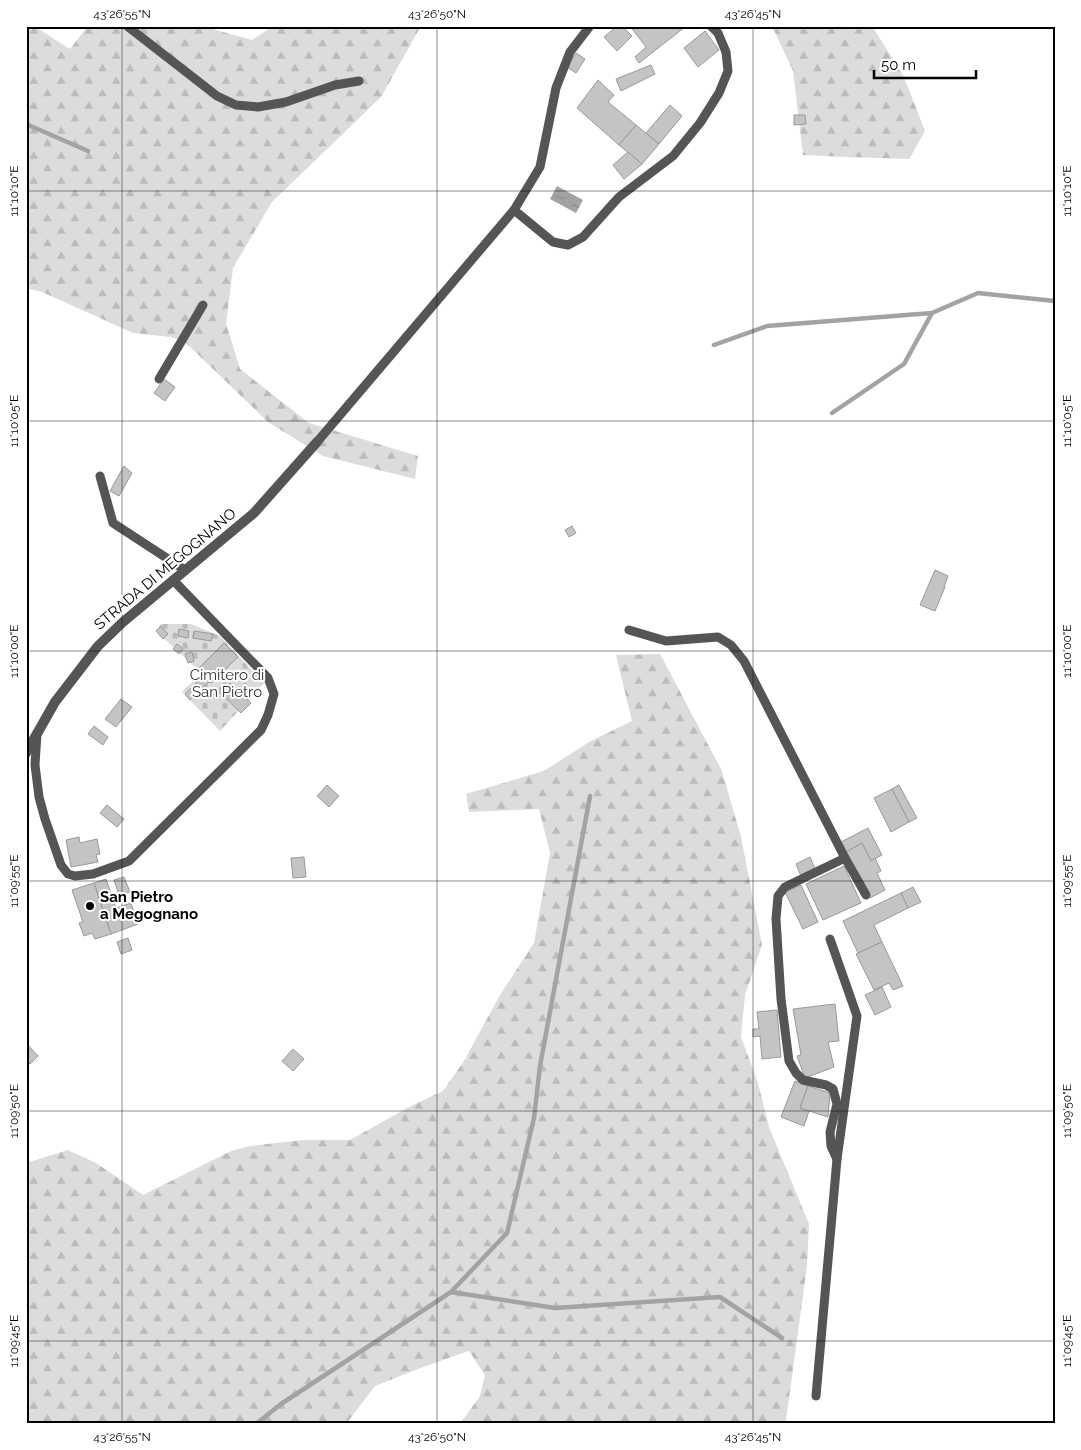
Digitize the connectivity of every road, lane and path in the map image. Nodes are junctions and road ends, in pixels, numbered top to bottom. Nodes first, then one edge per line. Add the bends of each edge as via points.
1 (127, 26) edge
2 (590, 26) edge
3 (711, 26) edge
4 (359, 81) dead end
5 (514, 210) junction
6 (203, 305) dead end
7 (159, 379) dead end
8 (317, 442) joint
9 (100, 476) dead end
10 (185, 570) junction
11 (173, 580) junction
12 (629, 630) dead end
13 (37, 733) junction
14 (26, 753) edge
15 (845, 858) junction
16 (866, 895) dead end
17 (830, 939) dead end
18 (837, 1159) junction
19 (816, 1396) dead end

1 - 4 lane via 217,96 236,105 258,107 277,104 335,85
2 - 5 lane via 570,52 556,88 540,167
3 - 5 lane via 718,33 726,52 728,70 719,93 700,123 673,156 619,196 583,237 568,244 552,242
5 - 8 lane
6 - 7 lane
8 - 10 street, STRADA DI MEGOGNANO via 254,514
9 - 10 lane via 112,523
10 - 11 street, STRADA DI MEGOGNANO
11 - 13 street, STRADA DI MEGOGNANO via 98,646 55,702
11 - 13 lane via 268,678 274,694 261,730 129,861 93,874 75,876 68,874 61,865 39,797 35,765
12 - 15 lane via 666,641 718,637 731,645 744,661
13 - 14 street, STRADA DI MEGOGNANO
15 - 16 lane
15 - 18 lane via 785,888 778,896 776,919 789,1061 803,1080 833,1088 837,1104 830,1132 831,1146
17 - 18 lane via 857,1016
18 - 19 lane

